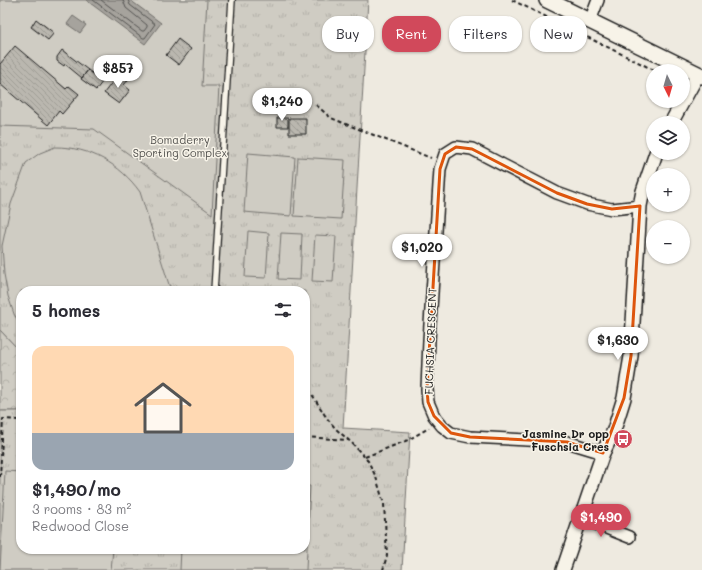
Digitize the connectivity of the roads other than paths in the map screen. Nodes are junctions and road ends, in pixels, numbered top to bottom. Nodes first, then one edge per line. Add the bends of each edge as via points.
1 (232, 0) edge
2 (547, 0) edge
3 (598, 0) edge
4 (590, 20) junction
5 (700, 75) edge
6 (676, 116) edge
7 (654, 160) edge
8 (640, 206) junction
9 (214, 286) edge
10 (603, 453) junction
11 (581, 518) junction
12 (629, 537) dead end
13 (563, 570) edge

1 - 9 lane
2 - 4 main road
3 - 4 street
4 - 5 main road
5 - 6 street
7 - 8 street
8 - 10 street via 631,356 624,398 614,430
8 - 10 street, FUCHSIA CRESCENT via 612,209 587,204 557,193 472,149 456,147 445,154 440,169 427,390 428,402 439,422 452,433 470,437 567,442
10 - 11 street
11 - 12 street
11 - 13 street

